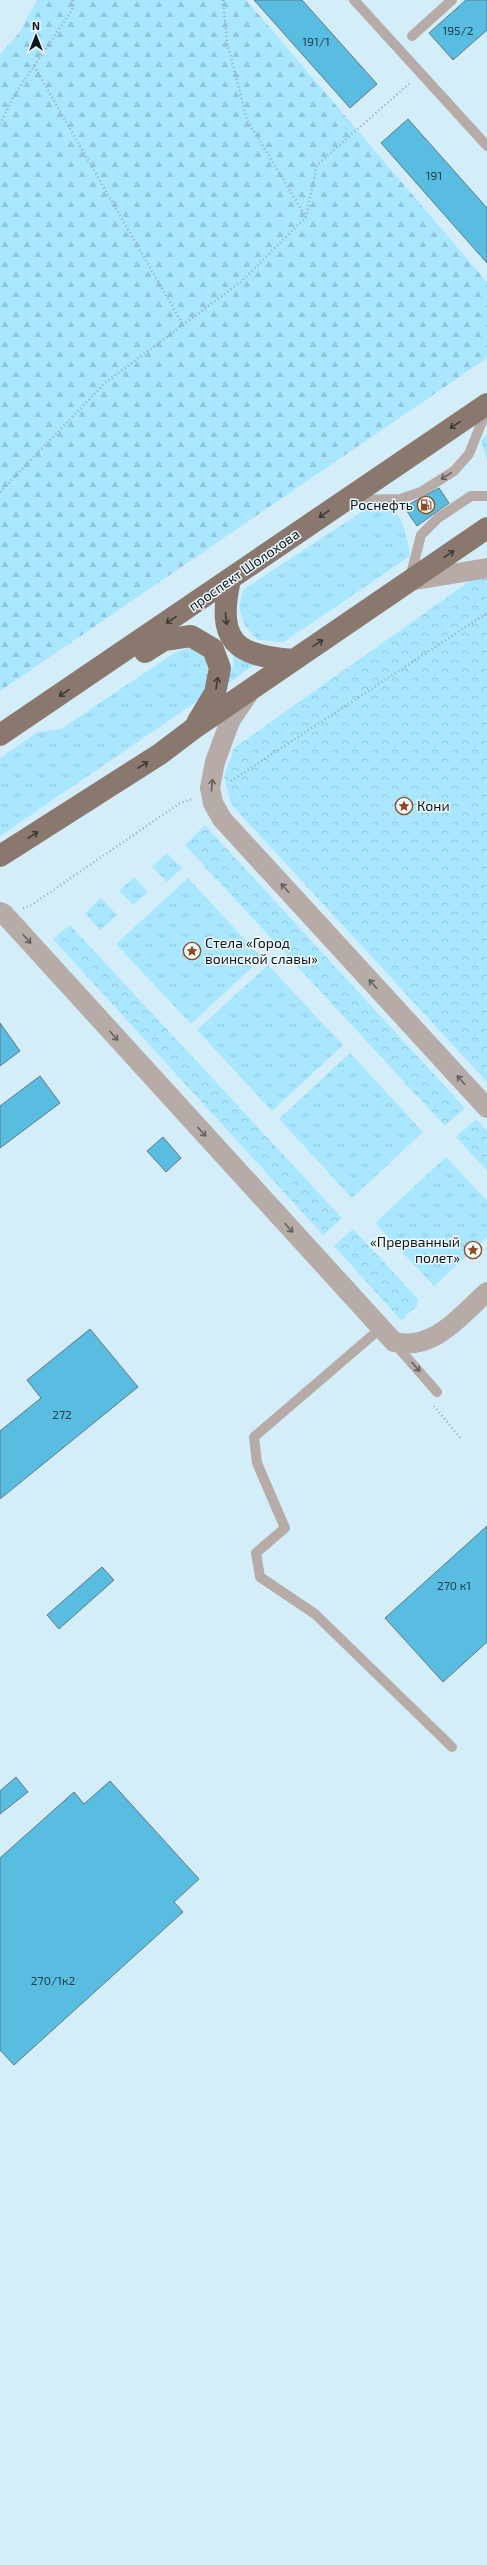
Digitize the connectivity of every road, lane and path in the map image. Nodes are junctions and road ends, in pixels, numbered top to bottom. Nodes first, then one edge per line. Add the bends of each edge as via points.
1 (72, 0) edge
2 (223, 0) edge
3 (354, 0) edge
4 (452, 0) edge
5 (412, 36) dead end
6 (34, 66) junction
7 (421, 73) junction
8 (0, 124) edge
9 (487, 146) edge
10 (306, 217) junction
11 (183, 325) junction
12 (487, 404) edge
13 (487, 409) edge
14 (0, 492) edge
15 (487, 496) edge
16 (343, 500) junction
17 (487, 528) edge
18 (487, 568) edge
19 (230, 580) junction
20 (409, 581) junction
21 (487, 613) edge
22 (294, 660) junction
23 (90, 675) junction
24 (253, 689) junction
25 (193, 729) junction
26 (0, 735) edge
27 (212, 794) junction
28 (0, 856) edge
29 (30, 906) dead end
30 (0, 912) edge
31 (484, 1100) edge
32 (487, 1292) edge
33 (387, 1335) junction
34 (437, 1392) dead end
35 (429, 1400) dead end
36 (462, 1440) dead end
37 (452, 1747) dead end

1 - 6 path via 72,10
2 - 10 path via 227,42 247,120
3 - 7 lane
4 - 5 lane
6 - 8 path via 15,94
6 - 11 path
7 - 9 lane
7 - 10 path via 317,165
10 - 11 path via 242,282
11 - 14 path via 106,382
12 -> 16 main road, проспект Шолохова
13 -> 16 lane via 469,454 454,471 421,492 400,499
15 - 20 lane via 471,496 438,518 421,535
16 -> 19 main road, проспект Шолохова
20 -> 17 main road
18 - 20 street
19 -> 22 main road via 225,604 226,624 232,640 248,652 267,658
19 -> 23 main road, проспект Шолохова
22 -> 20 main road
21 - 27 path
22 - 24 main road
25 -> 23 main road via 215,694 220,668 213,650 192,636 164,640 111,673
23 -> 26 main road, проспект Шолохова
24 - 25 main road
27 -> 24 street via 215,762 230,720
28 -> 25 main road via 160,754
27 - 29 path via 180,803
31 -> 27 street via 222,819 213,804
30 -> 33 street
32 - 33 street via 436,1337 423,1343 407,1345
33 -> 34 lane
33 - 37 lane via 254,1437 257,1463 285,1528 256,1553 260,1577 315,1614
35 - 36 path

